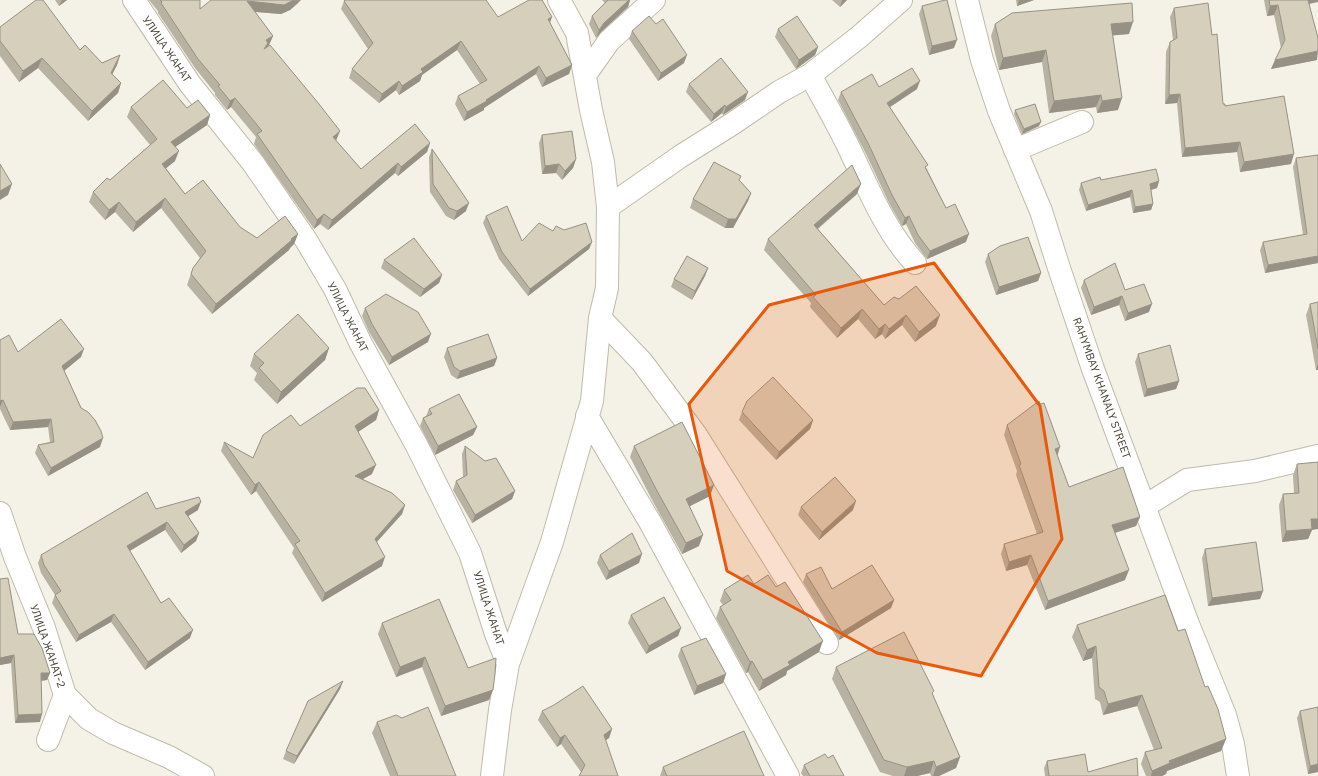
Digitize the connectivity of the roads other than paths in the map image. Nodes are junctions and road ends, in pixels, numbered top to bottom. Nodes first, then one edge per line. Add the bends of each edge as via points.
1 (134, 0) edge
2 (558, 0) edge
3 (654, 0) edge
4 (901, 0) edge
5 (967, 0) edge
6 (585, 75) junction
7 (810, 75) junction
8 (1082, 122) dead end
9 (1015, 150) junction
10 (608, 206) junction
11 (915, 263) dead end
12 (600, 318) junction
13 (587, 416) junction
14 (1318, 456) edge
15 (1145, 506) junction
16 (0, 513) edge
17 (826, 643) dead end
18 (508, 664) junction
19 (65, 695) junction
20 (48, 740) dead end
21 (203, 776) edge
22 (492, 776) edge
23 (788, 776) edge
24 (1238, 776) edge

1 - 18 street, УЛИЦА ЖАНАТ via 190,84 253,163 306,240 331,283 470,552
2 - 6 street via 577,33
3 - 6 street via 609,41
4 - 7 street
5 - 9 street, RAHYMBAY KHANALY STREET via 982,60
6 - 10 street via 603,162
7 - 10 street via 779,92
7 - 11 street via 876,206
8 - 9 street
9 - 15 street, RAHYMBAY KHANALY STREET via 1041,211 1093,370
10 - 12 street via 607,288
12 - 13 street via 592,401
12 - 17 street via 642,362 696,435
13 - 18 street via 552,542
13 - 23 street via 650,522
14 - 15 street via 1255,470 1188,480
15 - 24 street, RAHYMBAY KHANALY STREET via 1188,624 1225,715
16 - 19 street, УЛИЦА ЖАНАТ-2 via 44,628
18 - 22 street
19 - 20 street
19 - 21 street, УЛИЦА ЖАНАТ-2 via 88,719

